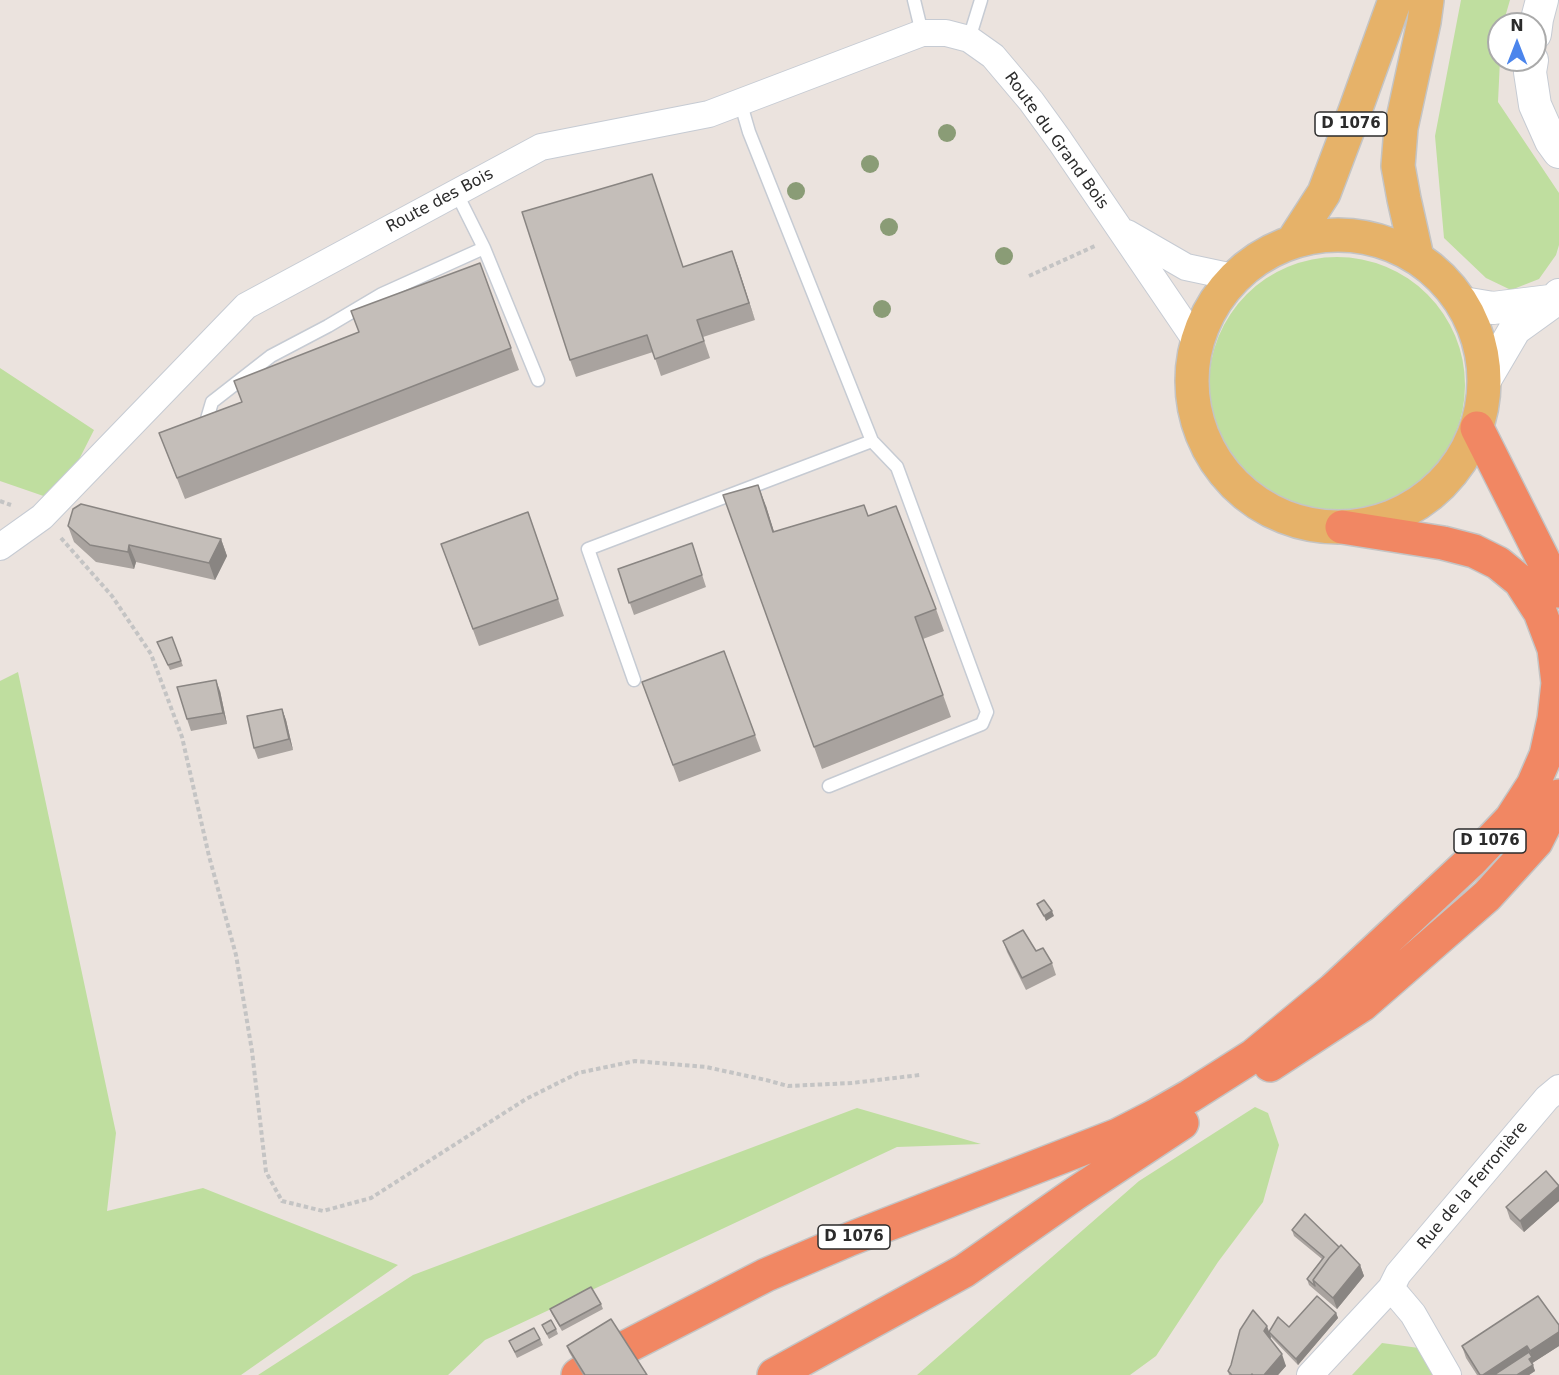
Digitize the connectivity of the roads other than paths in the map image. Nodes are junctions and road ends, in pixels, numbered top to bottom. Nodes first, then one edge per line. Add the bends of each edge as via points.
1 (914, 0) edge
2 (981, 0) edge
3 (1395, 0) edge
4 (1427, 0) edge
5 (922, 33) junction
6 (969, 39) junction
7 (1530, 72) edge
8 (740, 101) junction
9 (1559, 152) edge
10 (456, 192) junction
11 (1122, 230) junction
12 (1293, 241) junction
13 (484, 248) junction
14 (1417, 257) junction
15 (1233, 277) junction
16 (1556, 298) edge
17 (1463, 303) junction
18 (1196, 341) junction
19 (538, 380) dead end
20 (1485, 380) junction
21 (207, 419) edge
22 (1477, 428) junction
23 (872, 441) junction
24 (1342, 527) junction
25 (0, 547) edge
26 (1559, 591) edge
27 (634, 680) dead end
28 (829, 786) dead end
29 (1559, 796) edge
30 (1559, 1088) edge
31 (1391, 1288) junction
32 (589, 1368) edge
33 (774, 1375) edge
34 (1310, 1375) edge
35 (1448, 1375) edge

1 - 5 lane
2 - 6 lane
3 - 12 main road, D 1076 via 1324,193
4 - 14 main road, D 1076 via 1401,128 1398,166
5 - 6 street, Route du Grand Bois via 946,33
5 - 8 street, Route des Bois
6 - 11 street, Route du Grand Bois via 993,56 1031,101
7 - 9 street via 1535,105
8 - 10 street, Route des Bois via 709,114 542,147
8 - 23 lane
10 - 13 lane
10 - 25 street, Route des Bois via 246,306 42,517
11 - 15 street, Route du Grand Bois via 1186,267
11 - 18 street, Route du Grand Bois
12 - 14 main road via 1335,234 1367,238
12 - 15 main road via 1261,256
13 - 19 lane
13 - 21 lane via 382,294 271,356 212,402
14 - 17 main road via 1443,277
15 - 18 main road via 1211,307
16 - 17 street via 1493,308
16 - 20 street via 1515,329
17 - 20 main road via 1479,340
18 - 24 main road via 1191,387 1200,432 1222,471 1266,507 1297,521
20 - 22 main road
22 - 24 main road via 1457,467 1426,499 1386,519
22 - 26 highway
23 - 27 lane via 588,549
23 - 28 lane via 897,467 987,712 982,724
24 - 32 highway, D 1076 via 1473,551 1498,563 1520,581 1540,612 1554,650 1558,683 1554,719 1546,755 1511,819 1472,861 1334,989 1253,1056 1181,1101 1118,1135 766,1275
29 - 33 highway, D 1076 via 1536,842 1486,896 1362,1005 964,1271
30 - 31 street, Rue de la Ferronière via 1420,1248
31 - 34 street, Rue de la Ferronière
31 - 35 street via 1413,1314

